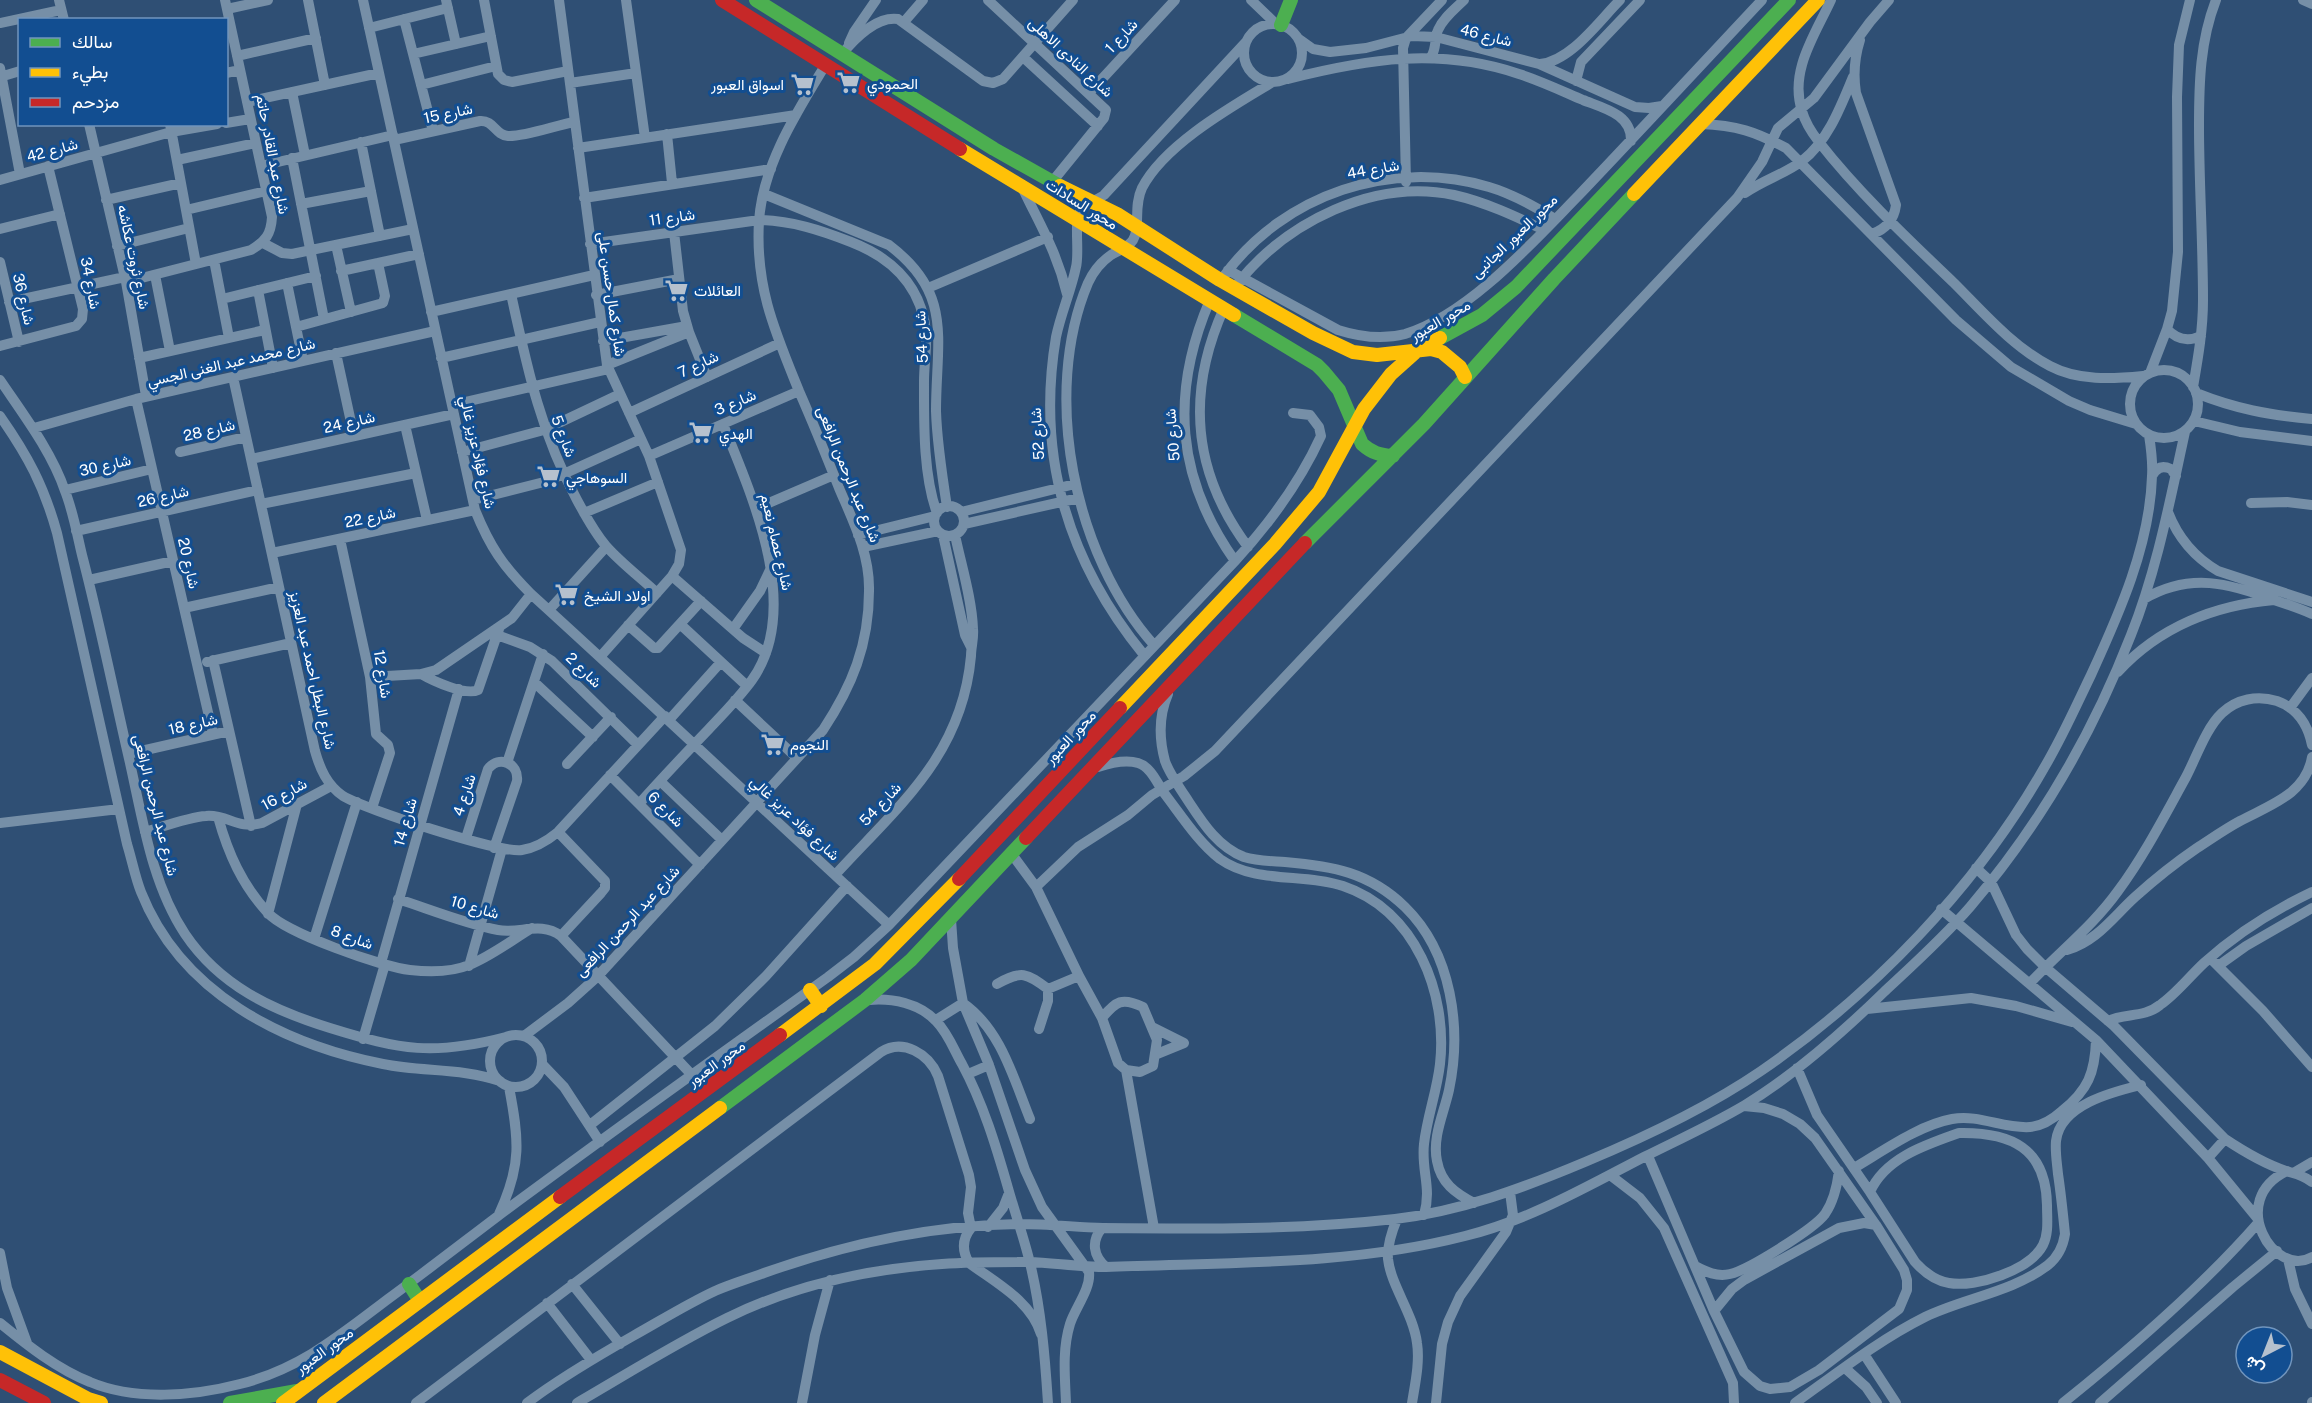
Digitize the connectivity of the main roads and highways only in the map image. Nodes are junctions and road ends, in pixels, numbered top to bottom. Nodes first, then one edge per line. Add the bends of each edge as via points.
1 (722, 0) edge
2 (1291, 0) edge
3 (1789, 0) edge
4 (1818, 0) edge
5 (762, 2) edge
6 (1745, 18) road end
7 (1278, 24) road end
8 (1759, 31) junction
9 (1419, 349) junction
10 (1465, 377) junction
11 (1352, 428) junction
12 (1392, 456) junction
13 (810, 990) road end
14 (821, 1006) junction
15 (409, 1284) road end
16 (420, 1301) junction
17 (0, 1352) edge
18 (0, 1380) edge
19 (297, 1391) junction
20 (44, 1403) edge
21 (101, 1403) edge
22 (230, 1403) edge
23 (282, 1403) edge
24 (324, 1403) edge

1 - 11 main road, محور السادات via 1076,221 1317,365 1341,393
2 - 7 main road
3 - 8 main road, محور العبور
4 - 10 main road
5 - 9 main road, محور السادات via 845,51 994,150 1238,283 1313,333 1353,352 1377,355
6 - 8 main road
8 - 9 main road, محور العبور via 1516,286 1482,315
9 - 10 main road, محور السادات via 1448,356
9 - 11 main road, محور العبور via 1377,391
10 - 12 main road
11 - 12 main road, محور السادات via 1371,453
11 - 14 main road, محور العبور via 1325,483 1275,544 896,945
12 - 24 main road via 1290,558 911,960 865,1000
13 - 14 main road
14 - 16 main road, محور العبور
15 - 16 main road
16 - 19 main road, محور العبور
17 - 21 main road
18 - 20 main road
19 - 22 main road
19 - 23 main road, محور العبور

